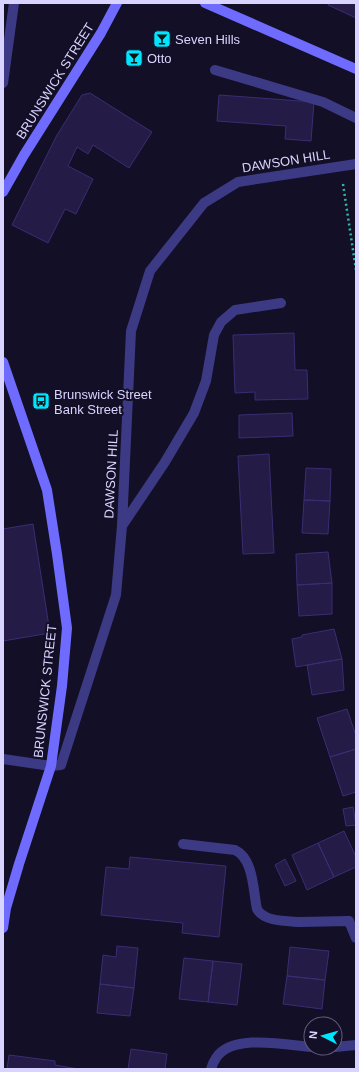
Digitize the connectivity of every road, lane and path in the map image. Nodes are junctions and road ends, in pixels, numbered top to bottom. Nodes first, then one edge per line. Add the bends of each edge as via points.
1 (14, 3) edge
2 (117, 3) edge
3 (205, 3) edge
4 (5, 66) edge
5 (356, 69) edge
6 (215, 70) dead end
7 (3, 83) edge
8 (356, 118) edge
9 (356, 164) edge
10 (342, 182) dead end
11 (3, 192) edge
12 (356, 270) edge
13 (281, 303) dead end
14 (3, 362) edge
15 (122, 526) junction
16 (3, 758) edge
17 (51, 766) junction
18 (182, 844) dead end
19 (3, 928) edge
20 (356, 938) edge
21 (356, 1045) edge
22 (303, 1046) edge
23 (343, 1046) edge
24 (211, 1069) edge

1 - 4 street
2 - 11 main road, BRUNSWICK STREET
3 - 5 main road
4 - 7 street
6 - 8 street via 323,102
9 - 15 street, DAWSON HILL via 238,182 204,203 150,271 131,331
10 - 12 path
13 - 15 street via 235,310 221,322 214,335 206,381 194,413
14 - 17 main road, BRUNSWICK STREET via 47,490 67,628
15 - 17 street, DAWSON HILL via 116,595 61,765
16 - 17 street
17 - 19 main road, BRUNSWICK STREET via 19,864
18 - 20 street via 242,853 247,861 260,914 274,919 300,922 349,921
21 - 23 street
22 - 24 street via 248,1042 230,1046 216,1056

